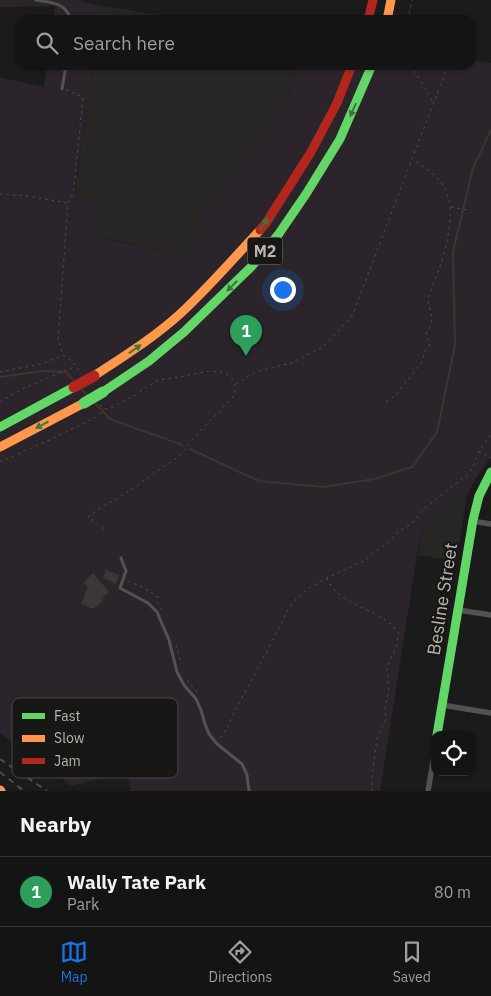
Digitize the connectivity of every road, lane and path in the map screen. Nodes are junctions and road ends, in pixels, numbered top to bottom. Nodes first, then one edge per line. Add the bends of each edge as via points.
1 (36, 0) edge
2 (373, 0) edge
3 (391, 0) edge
4 (412, 0) edge
5 (69, 15) edge
6 (369, 15) edge
7 (387, 15) edge
8 (409, 15) edge
9 (65, 70) edge
10 (350, 70) edge
11 (370, 70) edge
12 (414, 70) edge
13 (446, 70) edge
14 (62, 88) joint
15 (434, 102) junction
16 (412, 159) junction
17 (0, 194) edge
18 (68, 202) junction
19 (450, 207) junction
20 (468, 210) dead end
21 (63, 355) junction
22 (76, 366) junction
23 (0, 372) edge
24 (81, 374) dead end
25 (235, 385) junction
26 (0, 402) edge
27 (386, 402) dead end
28 (100, 406) dead end
29 (104, 409) junction
30 (0, 427) edge
31 (491, 435) edge
32 (0, 447) edge
33 (479, 451) junction
34 (491, 458) edge
35 (0, 462) edge
36 (491, 472) edge
37 (472, 521) junction
38 (491, 524) edge
39 (107, 531) dead end
40 (121, 558) dead end
41 (327, 578) junction
42 (123, 579) junction
43 (160, 608) dead end
44 (458, 610) junction
45 (491, 615) edge
46 (175, 641) dead end
47 (180, 661) dead end
48 (186, 678) dead end
49 (200, 697) dead end
50 (442, 705) junction
51 (491, 714) edge
52 (438, 731) edge
53 (217, 744) junction
54 (431, 773) edge
55 (248, 791) edge
56 (372, 791) edge
57 (428, 791) edge

1 - 5 lane via 58,4
2 - 6 main road
3 - 7 main road
4 - 8 path
9 - 14 lane
30 -> 10 main road, M2, bridge via 94,376 139,346 180,314 236,257 266,223 311,152
11 -> 32 main road, M2, bridge via 340,140 278,235 251,267 149,361 84,403
12 - 15 path
13 - 15 path
14 - 18 path via 83,97 74,188
15 - 16 path
16 - 19 path via 431,171 444,186
16 - 25 path via 352,316 323,347 291,363 255,372
17 - 18 path
18 - 21 path via 58,340
19 - 20 path
19 - 27 path via 443,257 428,301 432,325 426,333 430,344 422,362 396,395
21 - 22 path
21 - 23 path via 41,364
22 - 24 path
22 - 26 path
25 - 29 path via 229,374 221,372 162,379
25 - 39 path via 233,397 178,457 88,517
28 - 29 path
29 - 35 path via 98,416
31 - 33 path
33 - 34 path
33 - 41 path via 468,473 387,544 358,564
36 - 37 main road, Besline Street via 483,485
37 - 38 street
37 - 44 main road, Besline Street
40 - 42 lane via 126,571
41 - 53 path via 309,588 289,608
41 - 56 path via 346,599 390,624 399,633 387,667 386,719 377,738
42 - 43 path via 158,597
42 - 53 lane via 120,588 148,603 157,612 169,640 177,672 196,699 209,734
44 - 45 street
44 - 50 main road, Besline Street
46 - 47 path
48 - 49 path
50 - 51 street
50 - 52 main road, Besline Street
53 - 55 lane via 242,764
54 - 57 street

